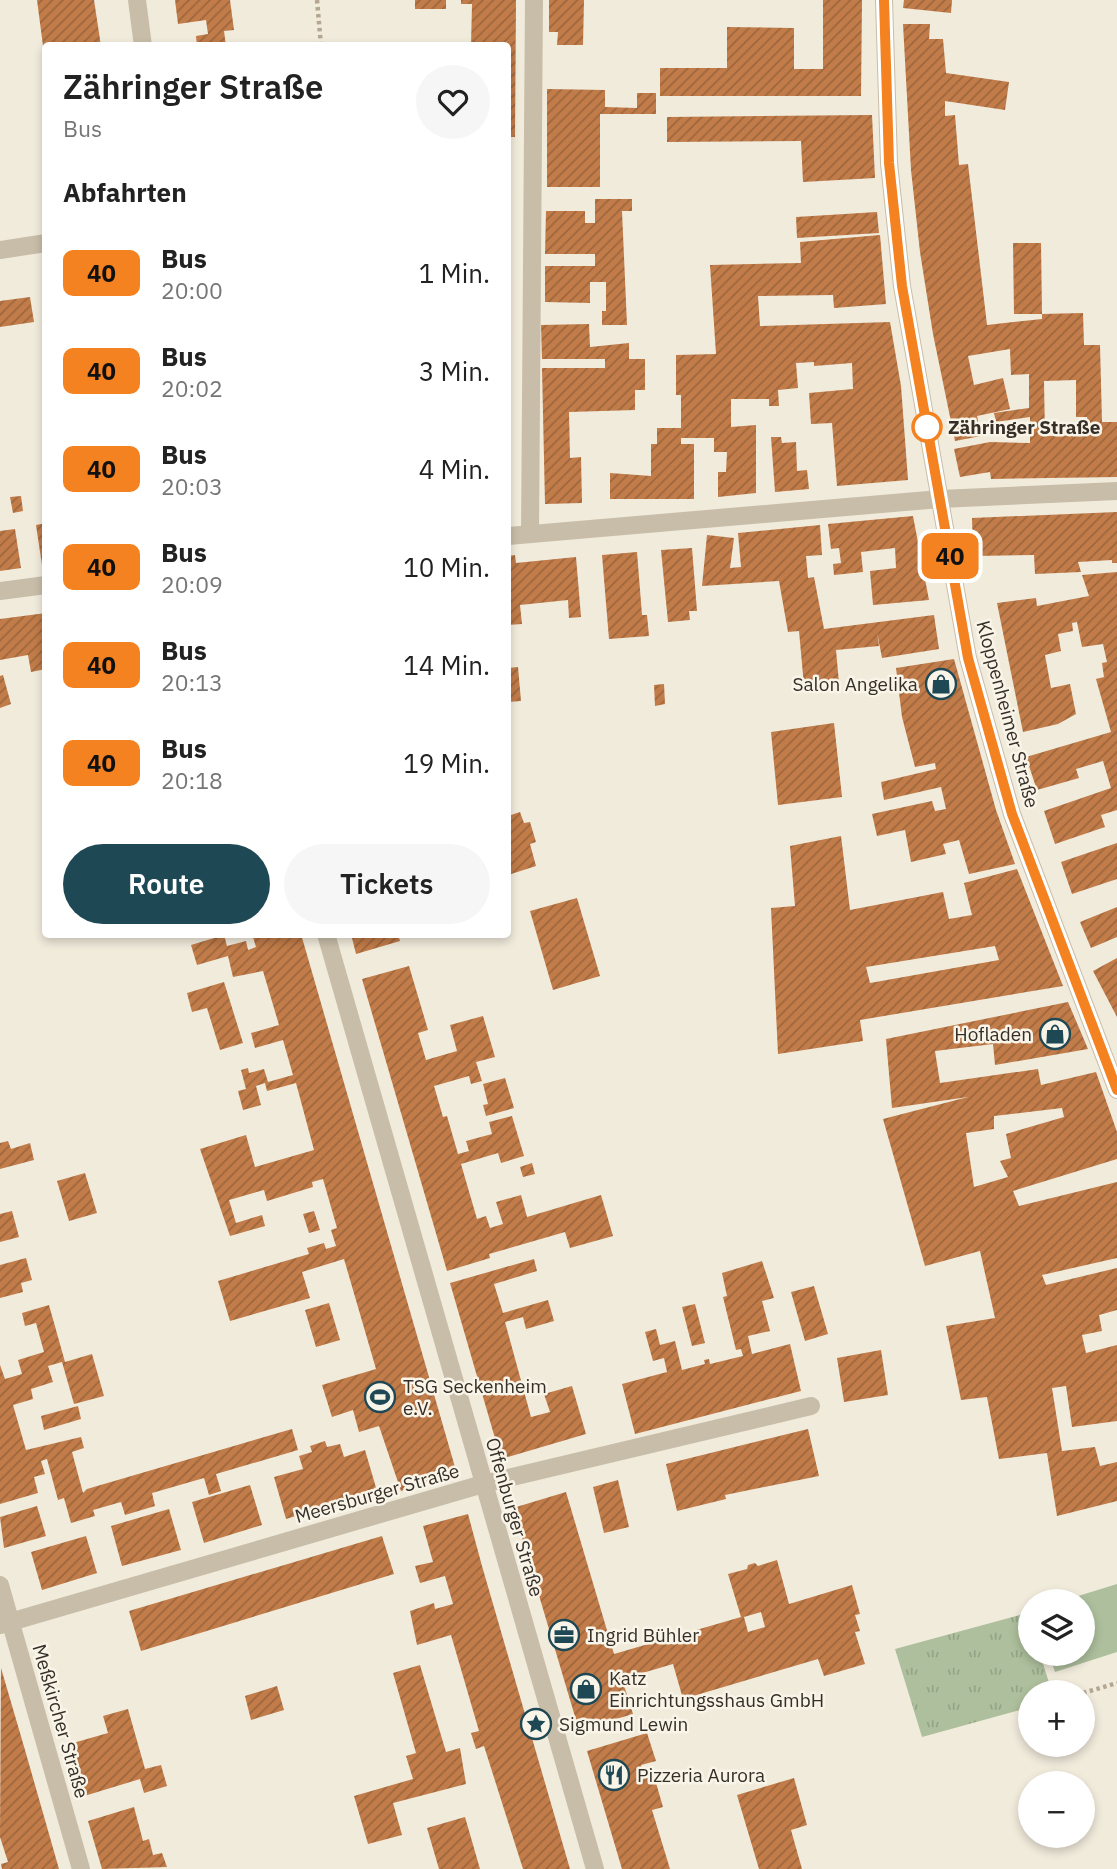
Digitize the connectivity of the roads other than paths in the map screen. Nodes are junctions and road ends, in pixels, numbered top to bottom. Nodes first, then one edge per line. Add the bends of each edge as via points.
1 (137, 0) edge
2 (534, 0) edge
3 (884, 0) edge
4 (143, 42) edge
5 (42, 244) edge
6 (0, 250) edge
7 (1117, 491) edge
8 (940, 499) junction
9 (530, 534) junction
10 (511, 536) edge
11 (42, 585) edge
12 (0, 591) edge
13 (328, 938) edge
14 (1117, 1090) edge
15 (811, 1406) dead end
16 (483, 1484) junction
17 (0, 1585) edge
18 (5, 1624) edge
19 (81, 1869) edge
20 (595, 1869) edge

1 - 4 street
2 - 9 street
3 - 8 street, Kloppenheimer Straße via 889,163 902,286
5 - 6 street
7 - 8 street
8 - 9 street
8 - 14 street, Kloppenheimer Straße via 968,658 1012,814
9 - 10 street
11 - 12 street
13 - 16 street, Offenburger Straße
15 - 16 street, Meersburger Straße
16 - 18 street, Meersburger Straße
16 - 20 street, Offenburger Straße
17 - 18 street, Meßkircher Straße
18 - 19 street, Meßkircher Straße

